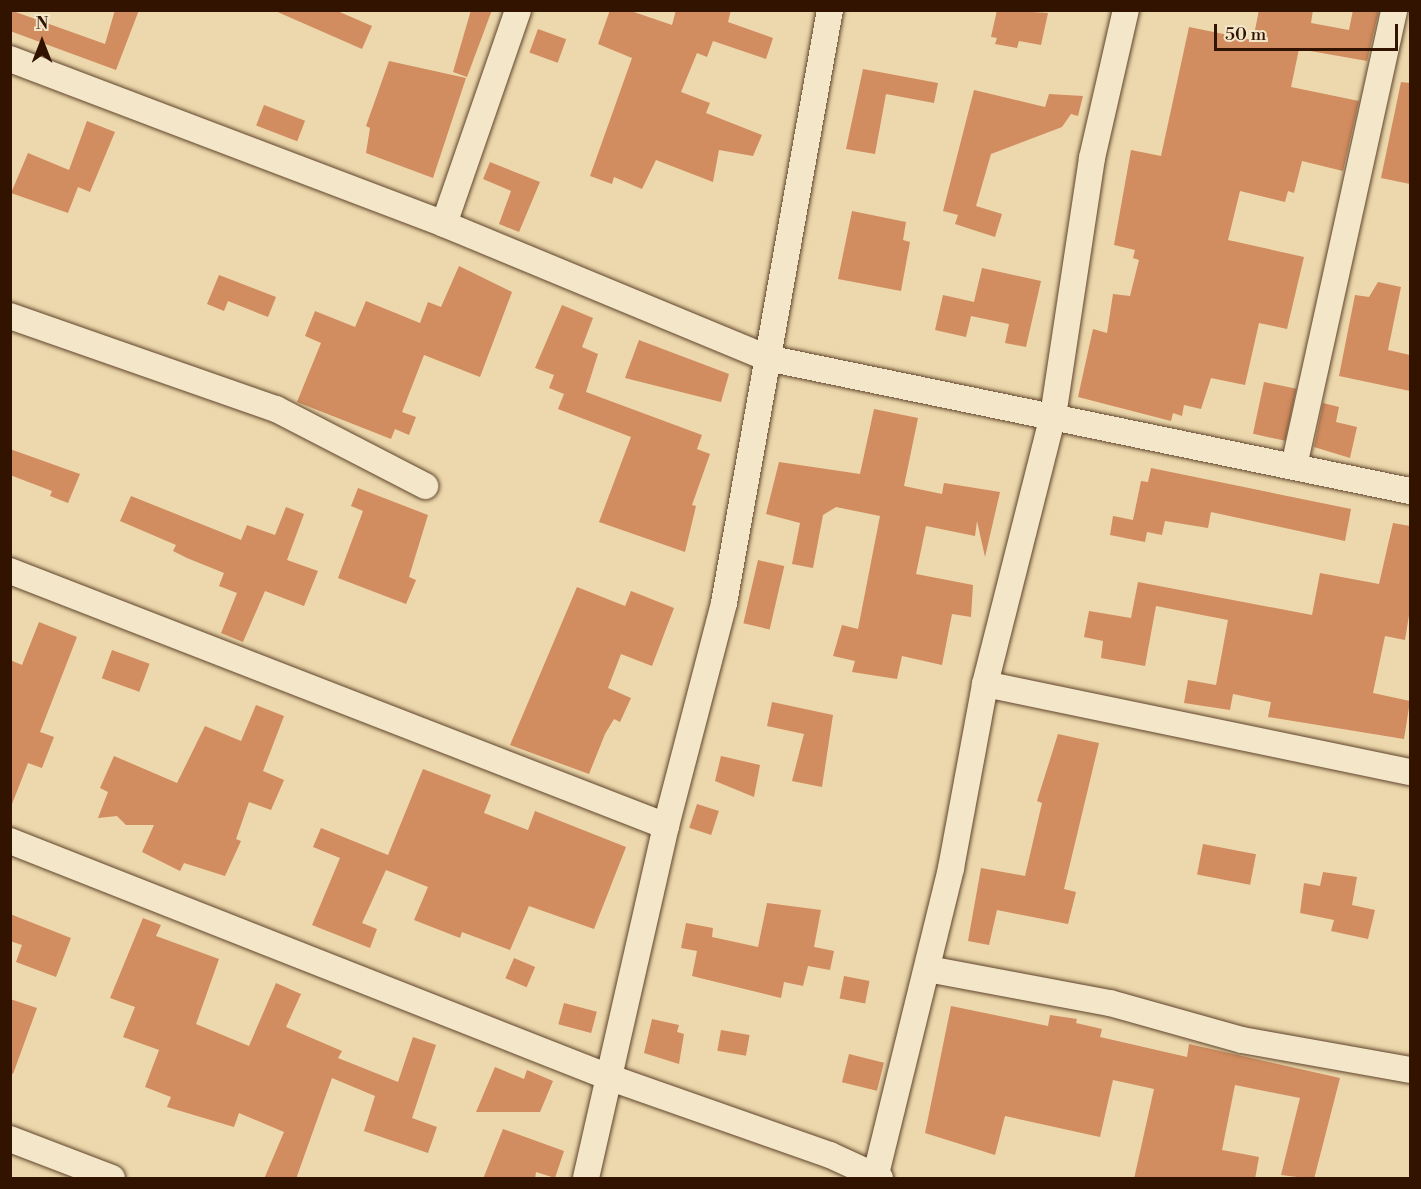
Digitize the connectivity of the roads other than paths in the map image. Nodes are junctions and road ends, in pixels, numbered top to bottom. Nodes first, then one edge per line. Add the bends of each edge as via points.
1 (518, 10) edge
2 (830, 10) edge
3 (1126, 10) edge
4 (1394, 10) edge
5 (10, 59) edge
6 (444, 224) junction
7 (10, 316) edge
8 (767, 358) junction
9 (1053, 416) junction
10 (1294, 466) junction
11 (425, 486) dead end
12 (1410, 491) edge
13 (10, 571) edge
14 (985, 684) junction
15 (1410, 772) edge
16 (666, 826) junction
17 (10, 840) edge
18 (928, 969) junction
19 (1410, 1070) edge
20 (611, 1078) junction
21 (10, 1139) edge
22 (877, 1178) edge
23 (112, 1179) edge
24 (586, 1179) edge

1 - 6 street
2 - 8 street
3 - 9 street via 1092,158
4 - 10 street
5 - 6 street
6 - 8 street
7 - 11 street via 276,408
8 - 9 street
8 - 16 street via 724,603
9 - 10 street
9 - 14 street
10 - 12 street
13 - 16 street
14 - 15 street
14 - 18 street
16 - 20 street
17 - 20 street
18 - 19 street via 1110,1003 1242,1040
18 - 22 street
20 - 22 street via 830,1155
20 - 24 street
21 - 23 street

